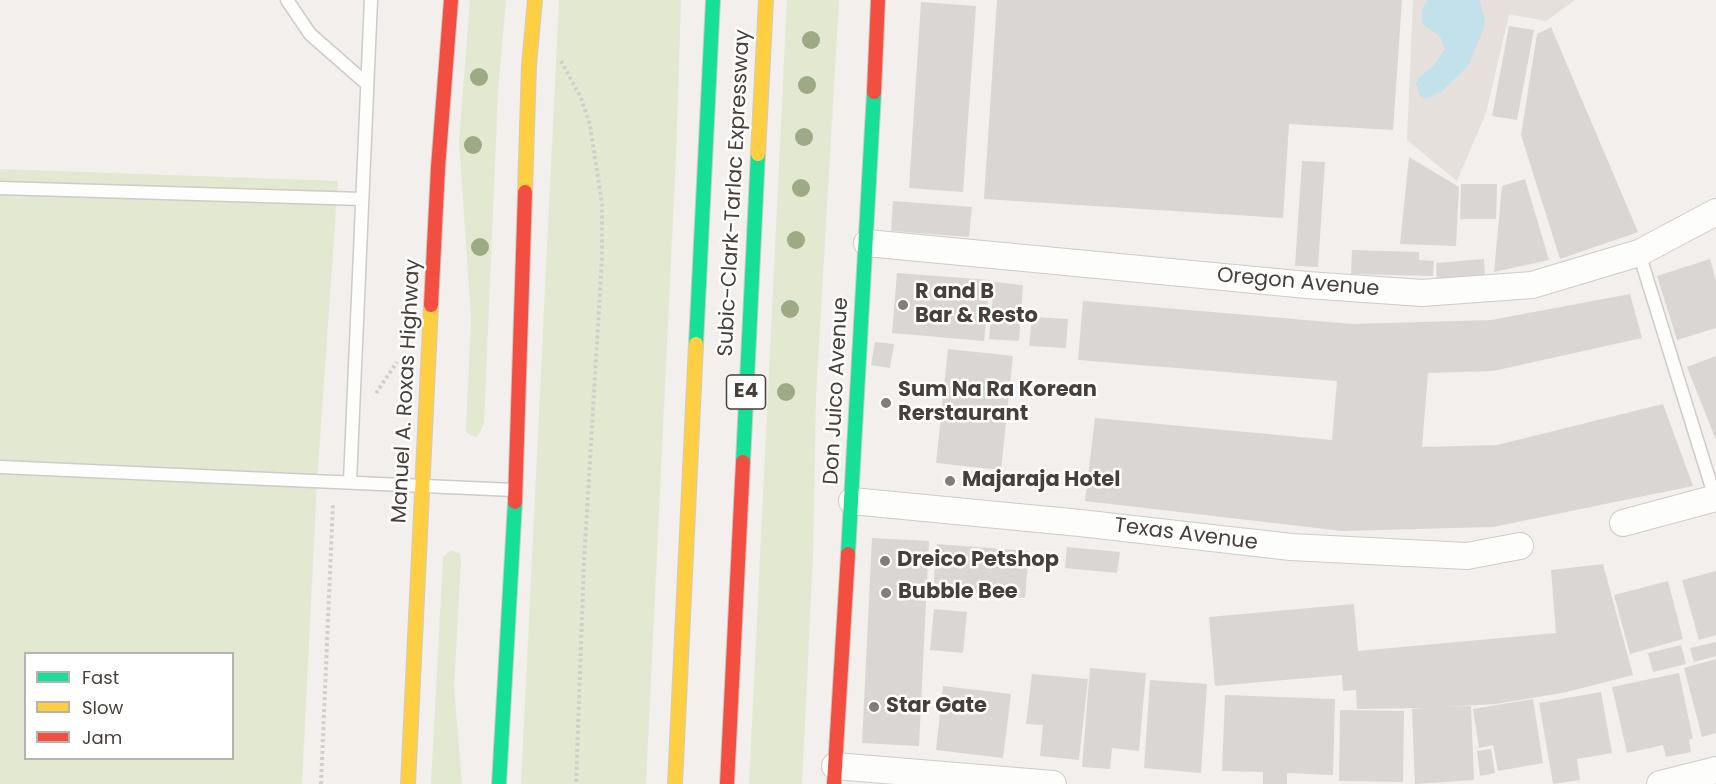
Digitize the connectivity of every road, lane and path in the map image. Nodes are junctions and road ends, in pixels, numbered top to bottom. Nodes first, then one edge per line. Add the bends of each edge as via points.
1 (287, 0) edge
2 (371, 0) edge
3 (451, 0) edge
4 (535, 0) edge
5 (713, 0) edge
6 (766, 0) edge
7 (878, 0) edge
8 (559, 57) dead end
9 (367, 84) junction
10 (0, 188) edge
11 (362, 199) junction
12 (1716, 212) edge
13 (867, 243) junction
14 (1639, 253) junction
15 (0, 466) edge
16 (350, 481) junction
17 (424, 486) junction
18 (516, 490) junction
19 (1716, 499) edge
20 (852, 501) junction
21 (1623, 523) dead end
22 (1520, 546) dead end
23 (1716, 770) edge
24 (834, 775) edge
25 (408, 784) edge
26 (499, 784) edge
27 (576, 784) edge
28 (675, 784) edge
29 (727, 784) edge
30 (1053, 784) edge
31 (1660, 784) edge

1 - 9 lane via 310,34
2 - 9 lane
3 - 17 main road, Manuel A. Roxas Highway via 438,168
4 - 18 main road via 529,64
5 - 28 main road, Subic-Clark-Tarlac Expressway
6 - 29 main road, Subic-Clark-Tarlac Expressway / E4
7 - 13 main road, Don Juico Avenue
8 - 27 path via 590,125 602,204
9 - 11 lane
10 - 11 lane
11 - 16 lane
12 - 14 street, Oregon Avenue
13 - 14 street, Oregon Avenue via 1422,293 1532,285
13 - 20 main road, Don Juico Avenue
14 - 19 lane
15 - 16 lane
16 - 17 lane
17 - 18 lane
17 - 25 main road, Manuel A. Roxas Highway
18 - 26 main road
19 - 21 street
20 - 22 street, Texas Avenue via 1291,547 1467,556
20 - 24 main road, Don Juico Avenue
23 - 31 street
24 - 30 street

